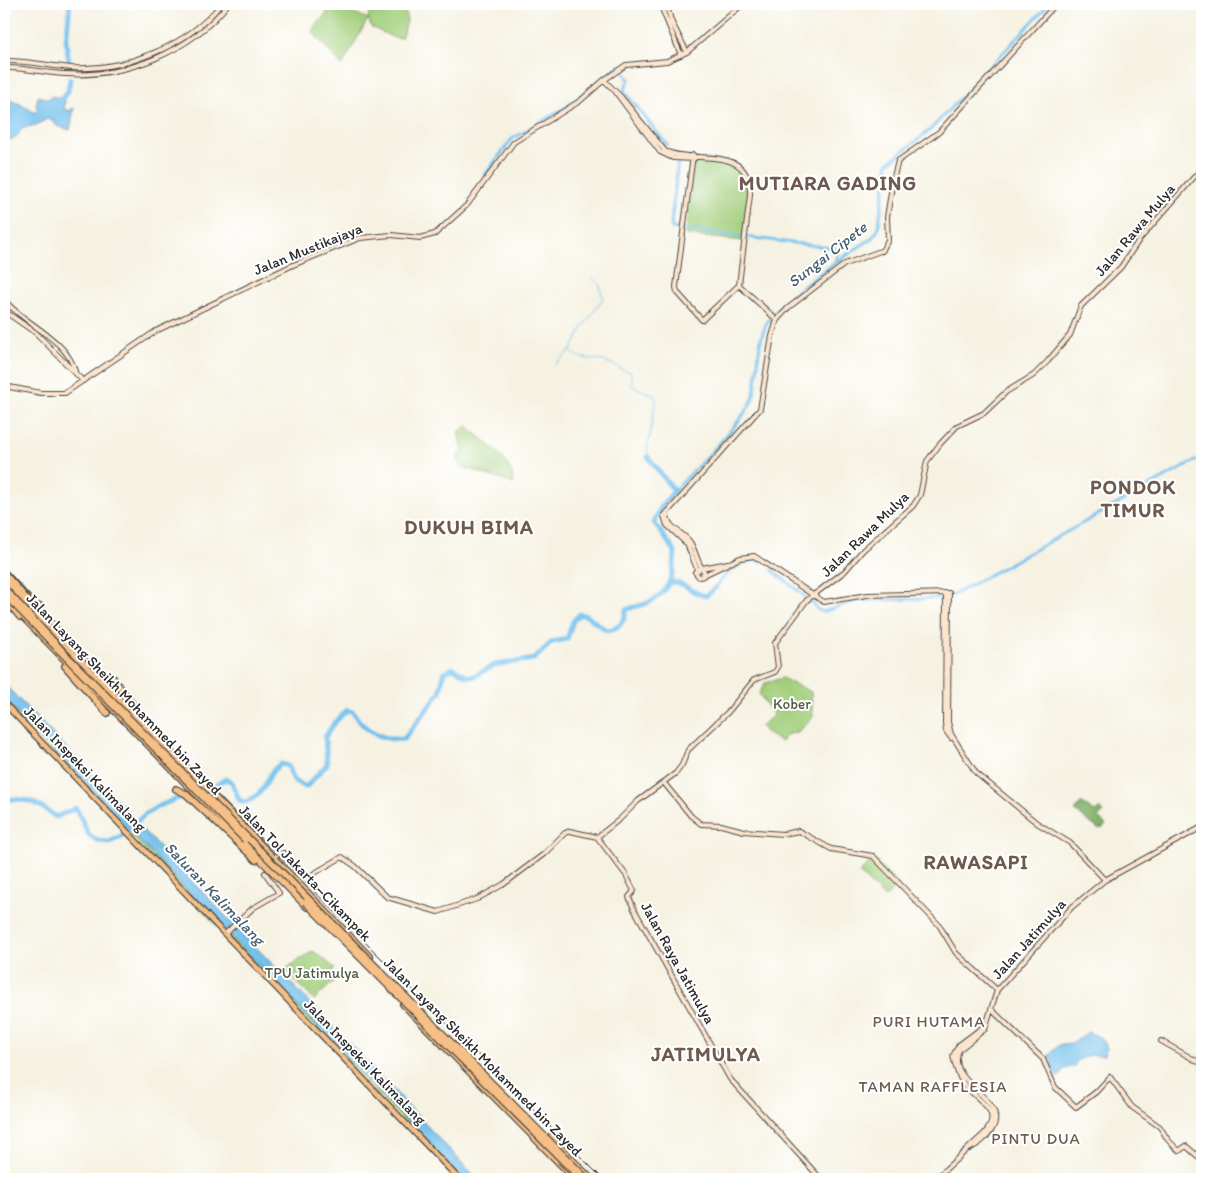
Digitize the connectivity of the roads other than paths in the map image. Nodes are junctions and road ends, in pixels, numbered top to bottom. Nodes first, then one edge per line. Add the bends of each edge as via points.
1 (221, 4) edge
2 (228, 4) edge
3 (660, 4) edge
4 (666, 4) edge
5 (743, 4) edge
6 (1056, 4) edge
7 (672, 23) junction
8 (667, 25) junction
9 (687, 52) junction
10 (681, 56) junction
11 (4, 61) edge
12 (4, 68) edge
13 (604, 80) junction
14 (693, 157) junction
15 (1202, 168) edge
16 (740, 285) junction
17 (5, 301) edge
18 (4, 310) edge
19 (11, 311) junction
20 (776, 320) junction
21 (39, 328) junction
22 (36, 332) junction
23 (76, 372) junction
24 (83, 381) junction
25 (4, 386) edge
26 (733, 562) junction
27 (700, 568) junction
28 (4, 574) edge
29 (704, 574) junction
30 (4, 581) edge
31 (4, 588) edge
32 (4, 596) edge
33 (810, 597) junction
34 (42, 606) dead end
35 (113, 678) dead end
36 (4, 703) edge
37 (107, 713) dead end
38 (160, 742) junction
39 (664, 783) junction
40 (176, 789) dead end
41 (194, 797) junction
42 (1202, 827) edge
43 (597, 837) junction
44 (277, 855) dead end
45 (261, 860) junction
46 (265, 872) dead end
47 (1105, 880) junction
48 (225, 933) junction
49 (997, 990) junction
50 (992, 1010) junction
51 (1161, 1041) dead end
52 (1202, 1064) edge
53 (1202, 1160) edge
54 (459, 1179) edge
55 (576, 1179) edge
56 (580, 1179) edge
57 (587, 1179) edge
58 (591, 1179) edge
59 (821, 1179) edge
60 (935, 1179) edge

1 - 11 main road via 201,24 175,41 127,62 75,68
2 - 12 main road via 194,37 157,58 136,65 114,71 67,74
3 - 8 main road
4 - 7 main road
5 - 9 main road, Jalan Mustikajaya
6 - 20 main road via 939,132 898,161 887,217 888,240 883,250 844,266
7 - 8 main road via 671,27
7 - 9 main road
8 - 10 main road
9 - 10 main road, Jalan Mustikajaya
10 - 13 main road, Jalan Mustikajaya via 668,61 630,64
13 - 14 main road via 660,152 673,158
13 - 24 main road, Jalan Mustikajaya via 580,101 514,142 467,204 435,234 420,238 383,235 360,238 293,265 156,331
14 - 16 main road via 734,163 748,176 750,195
14 - 16 main road via 676,289 696,314 710,314
15 - 33 main road, Jalan Rawa Mulya via 1139,240 1121,267 1081,306 1070,335 1048,361 984,413 957,426 930,456 920,494 910,510 859,553 845,571
16 - 20 main road
17 - 18 main road
17 - 19 main road
18 - 19 main road
19 - 21 main road
19 - 22 main road
20 - 27 main road via 760,409 668,510 667,520 689,541
21 - 22 main road
21 - 23 main road via 68,357
22 - 23 main road
23 - 24 main road
24 - 25 main road, Jalan Mustikajaya via 61,394
26 - 27 main road
26 - 29 main road
26 - 33 main road via 757,556
27 - 29 main road
27 - 29 main road via 696,576
28 - 34 highway via 32,605
30 - 38 highway, Jalan Tol Jakarta–Cikampek
31 - 57 highway, Jalan Layang Sheikh Mohammed bin Zayed, bridge via 70,659
32 - 37 highway
32 - 41 highway, Jalan Tol Jakarta–Cikampek
32 - 56 highway, Jalan Layang Sheikh Mohammed bin Zayed, bridge
33 - 39 main road, Jalan Rawa Mulya via 775,643 776,671 754,680 728,712 688,750 681,767
33 - 47 main road via 825,602 867,595 948,596 945,723 948,735 958,744 976,773 1037,823 1070,843
35 - 38 highway
36 - 48 main road, Jalan Inspeksi Kalimalang via 38,742
38 - 58 highway, Jalan Tol Jakarta–Cikampek
39 - 43 main road, Jalan Rawa Mulya
39 - 49 main road via 701,824 744,832 783,834 799,831 830,850 873,856 938,925 956,953
40 - 41 highway
41 - 45 highway, Jalan Tol Jakarta–Cikampek, bridge via 202,801
41 - 45 highway via 254,859
42 - 47 main road, Jalan Jatimulya
43 - 44 main road via 570,831 565,833 544,854 504,884 477,899 438,912 387,898 342,858 308,877 284,853
43 - 59 main road, Jalan Raya Jatimulya via 630,882 634,891 629,897 730,1079
45 - 55 highway, Jalan Tol Jakarta–Cikampek
46 - 48 main road via 278,893 253,908
47 - 49 main road, Jalan Jatimulya via 1061,917
48 - 54 main road, Jalan Inspeksi Kalimalang
49 - 50 main road, Jalan Jatimulya
50 - 53 main road via 1043,1059 1055,1087 1076,1107 1110,1077 1132,1107 1160,1127 1172,1146 1179,1151 1186,1146
50 - 60 main road, Jalan Jatimulya via 980,1034 957,1055 965,1078 991,1105 995,1118 991,1133
51 - 52 main road

